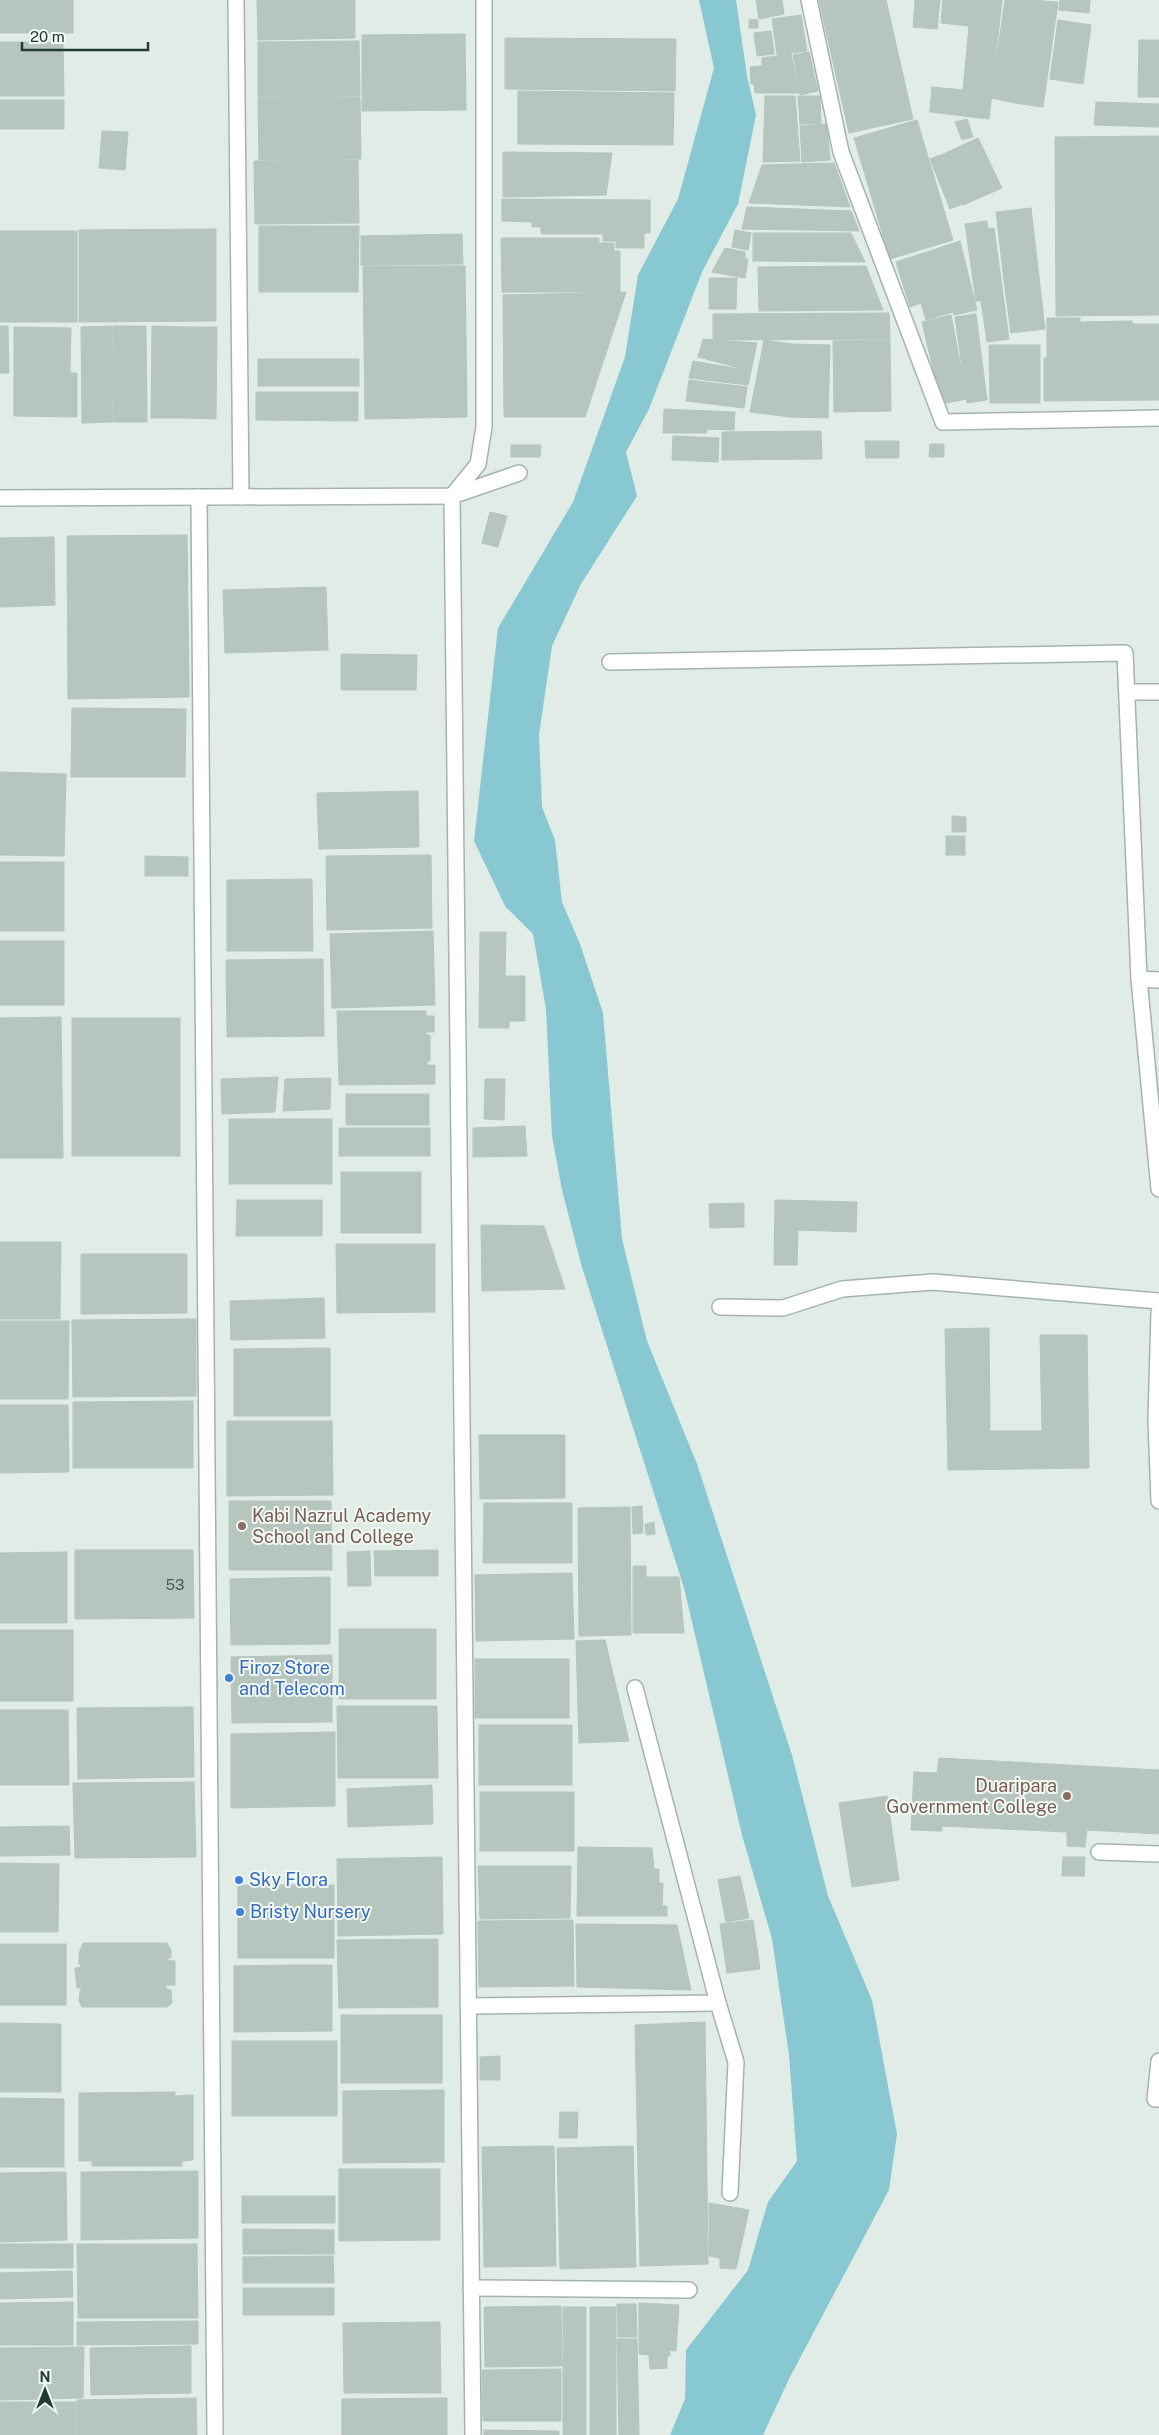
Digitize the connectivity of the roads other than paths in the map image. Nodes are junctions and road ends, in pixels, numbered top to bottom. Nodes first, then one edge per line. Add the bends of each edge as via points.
1 (236, 0) edge
2 (484, 0) edge
3 (809, 0) edge
4 (1159, 418) edge
5 (519, 473) dead end
6 (199, 496) junction
7 (242, 496) junction
8 (452, 496) junction
9 (0, 498) edge
10 (610, 662) dead end
11 (1127, 692) junction
12 (1159, 692) edge
13 (1139, 979) junction
14 (1159, 980) edge
15 (1159, 1189) edge
16 (1159, 1301) edge
17 (720, 1307) dead end
18 (1159, 1312) edge
19 (1159, 1500) edge
20 (635, 1688) dead end
21 (1100, 1852) dead end
22 (1159, 1854) edge
23 (718, 2003) junction
24 (468, 2006) junction
25 (1159, 2061) edge
26 (1159, 2099) edge
27 (730, 2193) dead end
28 (471, 2288) junction
29 (689, 2290) dead end
30 (215, 2435) edge
31 (473, 2435) edge

1 - 7 street
2 - 8 street via 484,426 478,464
3 - 4 street via 841,152 943,422
5 - 8 street
6 - 7 street
6 - 9 street
6 - 30 street
7 - 8 street
8 - 24 street
10 - 11 street via 1125,652
11 - 12 street
11 - 13 street
13 - 14 street
13 - 15 street
16 - 17 street via 933,1282 842,1289 783,1308
18 - 19 street via 1156,1420
20 - 23 street
21 - 22 street
23 - 24 street
23 - 27 street via 736,2062
24 - 28 street
25 - 26 street via 1155,2099
28 - 29 street
28 - 31 street

